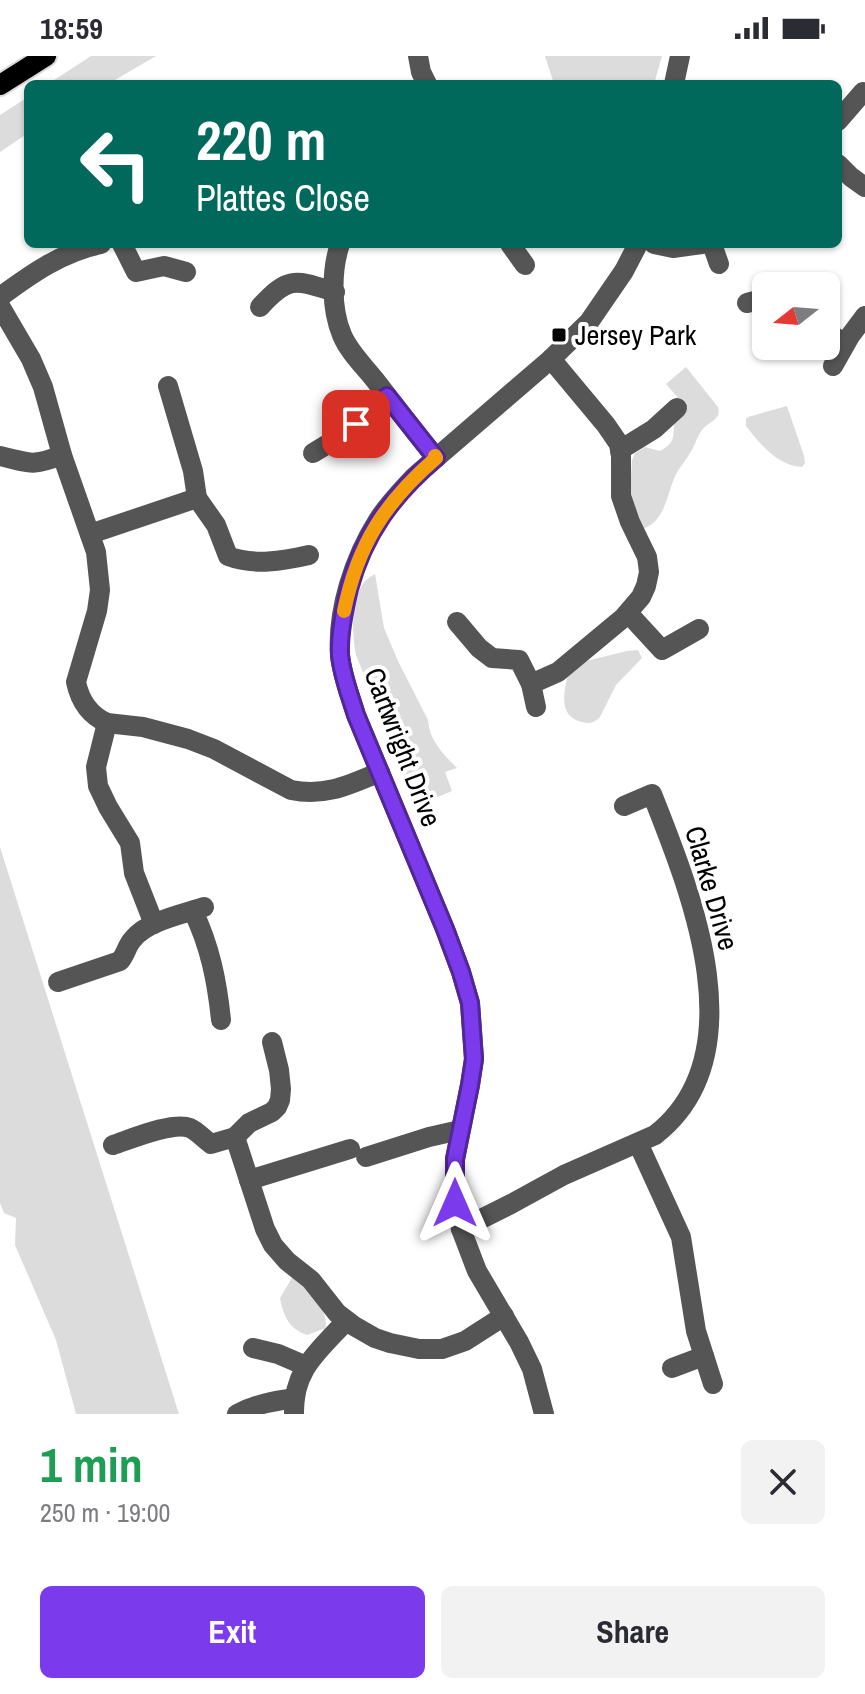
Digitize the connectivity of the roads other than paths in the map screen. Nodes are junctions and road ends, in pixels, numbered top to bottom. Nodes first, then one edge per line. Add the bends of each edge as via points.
1 (46, 56) edge
2 (418, 56) edge
3 (680, 56) edge
4 (425, 80) edge
5 (675, 80) edge
6 (0, 85) edge
7 (863, 92) dead end
8 (842, 116) edge
9 (842, 168) edge
10 (865, 187) edge
11 (85, 248) edge
12 (124, 248) edge
13 (339, 248) edge
14 (513, 248) edge
15 (636, 248) edge
16 (525, 265) dead end
17 (186, 272) dead end
18 (335, 292) junction
19 (0, 297) edge
20 (0, 306) edge
21 (260, 307) dead end
22 (865, 316) edge
23 (840, 338) edge
24 (847, 342) junction
25 (865, 352) edge
26 (551, 359) junction
27 (833, 366) dead end
28 (168, 386) dead end
29 (387, 396) junction
30 (677, 408) dead end
31 (620, 450) junction
32 (313, 453) dead end
33 (62, 455) junction
34 (0, 456) edge
35 (436, 458) junction
36 (197, 498) junction
37 (90, 534) junction
38 (309, 555) dead end
39 (628, 613) junction
40 (457, 622) dead end
41 (699, 629) dead end
42 (531, 684) junction
43 (536, 707) dead end
44 (107, 723) junction
45 (380, 772) junction
46 (624, 806) dead end
47 (154, 924) junction
48 (58, 982) dead end
49 (221, 1020) dead end
50 (272, 1042) dead end
51 (460, 1130) junction
52 (235, 1137) junction
53 (638, 1143) junction
54 (113, 1145) dead end
55 (249, 1180) junction
56 (461, 1229) junction
57 (504, 1316) junction
58 (346, 1321) junction
59 (253, 1348) dead end
60 (704, 1356) junction
61 (306, 1366) junction
62 (672, 1368) dead end
63 (713, 1384) dead end
64 (294, 1406) edge
65 (237, 1414) edge
66 (544, 1414) edge

1 - 6 main road
2 - 4 street
3 - 5 street
7 - 8 street
9 - 10 street
11 - 19 street via 58,258
12 - 17 street via 136,272 164,266
13 - 18 street
14 - 16 street
15 - 26 street, Cartwright Drive via 589,322
18 - 21 street via 292,282
18 - 29 street via 346,342
20 - 33 street via 43,387
22 - 24 street
23 - 24 street
24 - 25 street
24 - 27 street
26 - 31 street
26 - 35 street, Cartwright Drive
28 - 36 street
29 - 32 street
29 - 35 street
30 - 31 street
31 - 39 street via 621,496 649,572 644,591
33 - 34 street via 29,464
33 - 37 street
35 - 45 street, Cartwright Drive via 379,519 365,543 344,608 344,680
36 - 37 street
36 - 38 street via 216,525 228,556 275,561
37 - 44 street via 100,590 76,682 84,703
39 - 41 street via 662,650
39 - 42 street via 558,672
40 - 42 street via 492,658 519,660
42 - 43 street
44 - 45 street via 188,739 291,790 328,791
44 - 47 street via 96,767 98,786 130,843 134,873
45 - 51 street, Cartwright Drive via 470,1003 474,1059
46 - 53 street, Clarke Drive via 652,794 693,906 708,992 706,1043 693,1087 669,1125
47 - 48 street via 131,941 120,961
47 - 49 street via 198,909
50 - 52 street via 280,1100 272,1112
51 - 55 street
51 - 56 street, Cartwright Drive via 454,1183
52 - 54 street via 211,1144 184,1126
52 - 55 street
53 - 56 street, Clarke Drive
53 - 60 street via 681,1237
55 - 58 street via 273,1245
56 - 57 street, Cartwright Drive via 477,1271
57 - 58 street via 454,1346 432,1349 390,1343
57 - 66 street, Cartwright Drive via 532,1369
58 - 61 street
59 - 61 street
60 - 62 street
60 - 63 street
61 - 64 street
64 - 65 street via 264,1403

